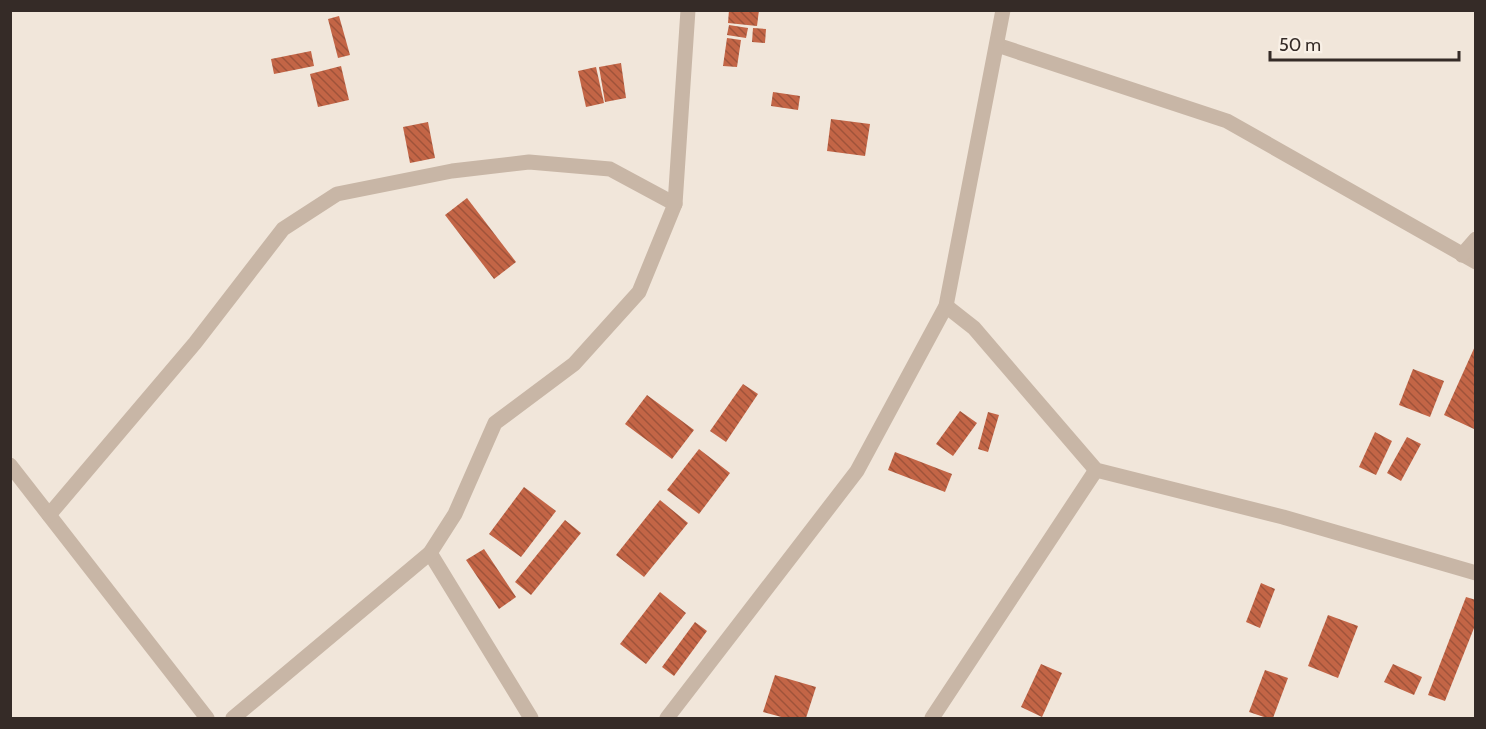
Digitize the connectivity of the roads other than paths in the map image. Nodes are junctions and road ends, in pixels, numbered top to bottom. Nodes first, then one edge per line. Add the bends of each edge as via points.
1 (688, 10) edge
2 (1003, 10) edge
3 (997, 45) junction
4 (675, 204) junction
5 (1476, 239) edge
6 (1469, 259) edge
7 (946, 306) junction
8 (10, 465) edge
9 (1096, 470) junction
10 (49, 515) junction
11 (430, 553) junction
12 (1476, 573) edge
13 (207, 718) edge
14 (233, 718) edge
15 (531, 718) edge
16 (667, 718) edge
17 (932, 718) edge

1 - 4 street
2 - 3 street
3 - 6 street via 1227,121
3 - 7 street
4 - 10 street via 610,169 529,162 452,171 337,194 283,228 195,343
4 - 11 street via 639,292 574,364 495,423 454,514
5 - 6 street
7 - 9 street via 974,328
7 - 16 street via 857,471
8 - 10 street
9 - 12 street via 1283,517
9 - 17 street
10 - 13 street
11 - 14 street
11 - 15 street

